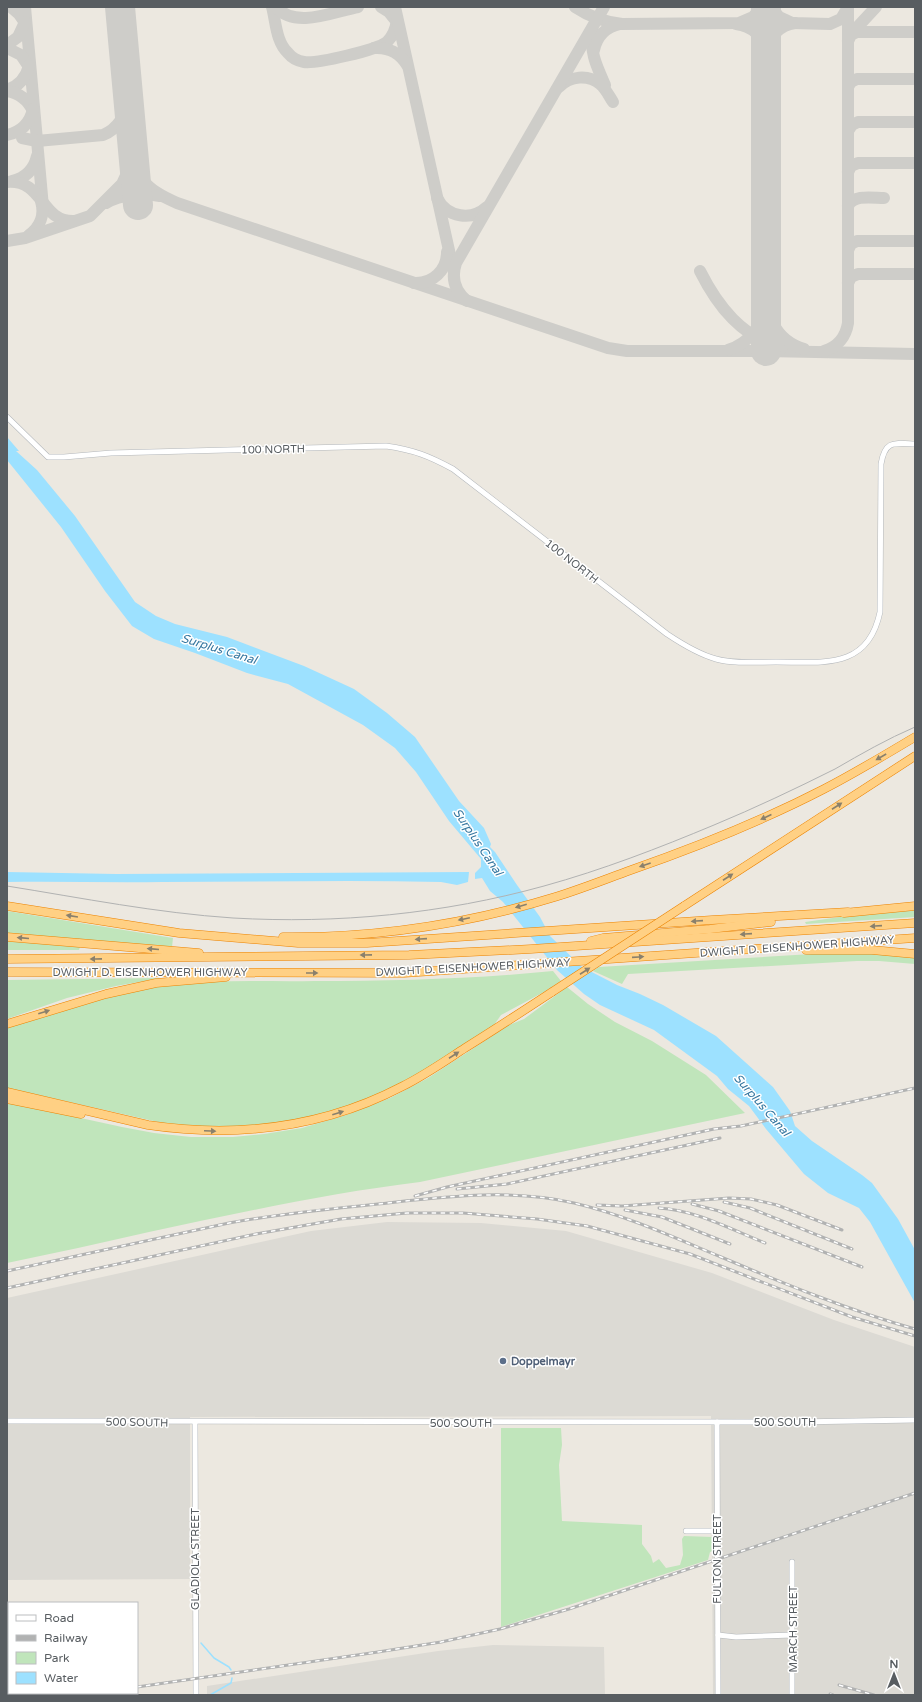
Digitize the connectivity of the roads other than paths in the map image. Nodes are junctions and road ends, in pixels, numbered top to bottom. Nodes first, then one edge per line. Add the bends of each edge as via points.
1 (7, 417) edge
2 (915, 444) edge
3 (915, 737) edge
4 (915, 756) edge
5 (7, 906) edge
6 (915, 906) edge
7 (848, 912) junction
8 (915, 923) edge
9 (179, 933) junction
10 (7, 937) edge
11 (915, 938) edge
12 (571, 946) junction
13 (737, 950) junction
14 (915, 954) edge
15 (7, 955) edge
16 (247, 957) junction
17 (7, 959) edge
18 (61, 959) junction
19 (7, 972) edge
20 (40, 972) junction
21 (286, 973) junction
22 (7, 977) edge
23 (7, 1024) edge
24 (7, 1092) edge
25 (7, 1099) edge
26 (187, 1130) junction
27 (915, 1420) edge
28 (7, 1421) edge
29 (717, 1422) junction
30 (195, 1423) junction
31 (686, 1531) dead end
32 (717, 1531) junction
33 (792, 1562) dead end
34 (718, 1635) junction
35 (793, 1635) junction
36 (196, 1695) edge
37 (718, 1695) edge
38 (792, 1695) edge

1 - 2 street, 100 NORTH via 48,457 386,446 410,449 432,457 453,469 684,646 716,659 735,662 829,662 854,654 868,641 877,628 880,612 883,453 888,446
3 -> 9 highway via 824,789 734,832 647,865 502,911 435,926 355,935 231,937
26 -> 4 highway, bridge via 272,1128 313,1120 360,1106 390,1093 423,1075
9 -> 5 highway
6 - 7 highway
7 -> 9 highway via 368,943 298,943
7 - 12 highway via 710,929 603,938
8 -> 12 highway, DWIGHT D. EISENHOWER HIGHWAY
16 -> 10 highway
11 - 13 highway, DWIGHT D. EISENHOWER HIGHWAY
12 -> 16 highway, DWIGHT D. EISENHOWER HIGHWAY via 409,955
13 - 14 highway via 854,950
21 -> 13 highway, DWIGHT D. EISENHOWER HIGHWAY via 404,973
15 - 18 highway
16 -> 18 highway, DWIGHT D. EISENHOWER HIGHWAY
17 - 18 highway, DWIGHT D. EISENHOWER HIGHWAY
19 - 20 highway, DWIGHT D. EISENHOWER HIGHWAY
20 - 21 highway, DWIGHT D. EISENHOWER HIGHWAY
20 - 22 highway
23 -> 21 highway via 106,994 156,983
24 - 26 highway via 148,1125
25 - 26 highway via 168,1132
27 - 29 street, 500 SOUTH
28 - 30 street, 500 SOUTH
29 - 30 street, 500 SOUTH
29 - 32 street, FULTON STREET
30 - 36 street, GLADIOLA STREET
31 - 32 street
32 - 34 street, FULTON STREET
33 - 35 street, MARCH STREET
34 - 35 street
34 - 37 street, FULTON STREET
35 - 38 street, MARCH STREET

